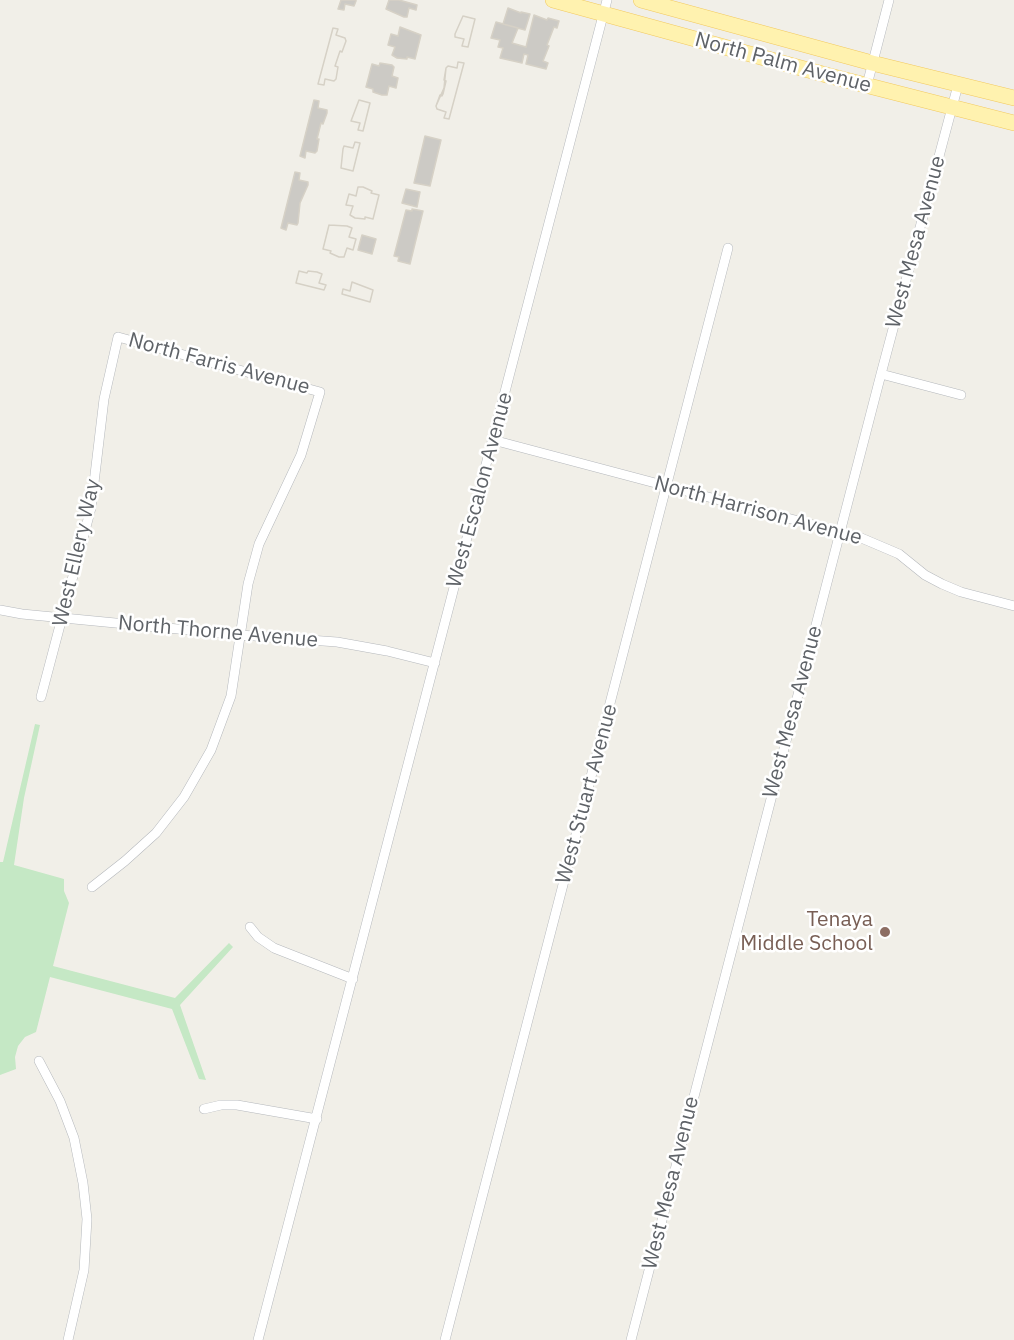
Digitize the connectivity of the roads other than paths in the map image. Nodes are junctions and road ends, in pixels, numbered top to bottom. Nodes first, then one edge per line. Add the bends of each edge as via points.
1 (553, 0) edge
2 (641, 0) edge
3 (889, 0) edge
4 (606, 7) edge
5 (873, 63) junction
6 (867, 85) junction
7 (958, 85) junction
8 (1014, 98) edge
9 (952, 108) junction
10 (1014, 123) edge
11 (728, 248) dead end
12 (118, 337) joint
13 (881, 374) junction
14 (961, 395) dead end
15 (493, 440) junction
16 (667, 486) junction
17 (840, 532) junction
18 (1014, 606) edge
19 (0, 610) edge
20 (63, 617) junction
21 (240, 635) junction
22 (435, 663) junction
23 (41, 697) dead end
24 (92, 887) dead end
25 (250, 927) dead end
26 (353, 980) junction
27 (39, 1061) dead end
28 (204, 1109) dead end
29 (317, 1119) junction
30 (68, 1340) edge
31 (258, 1340) edge
32 (445, 1340) edge
33 (631, 1340) edge

1 - 4 main road, North Palm Avenue
2 - 5 main road, North Palm Avenue
3 - 5 street
4 - 6 main road, North Palm Avenue
4 - 15 street, West Escalon Avenue
5 - 6 street
5 - 7 main road, North Palm Avenue
6 - 9 main road, North Palm Avenue
7 - 8 main road, North Palm Avenue
7 - 9 street, West Mesa Avenue
9 - 10 main road, North Palm Avenue
9 - 13 street, West Mesa Avenue
11 - 16 street, West Stuart Avenue
12 - 20 street, West Ellery Way via 104,399 91,508
12 - 21 street, North Farris Avenue via 320,392 300,454 259,544
13 - 14 street
13 - 17 street, West Mesa Avenue
15 - 16 street, North Harrison Avenue
15 - 22 street, West Escalon Avenue
16 - 17 street, North Harrison Avenue
16 - 32 street, West Stuart Avenue
17 - 18 street, North Harrison Avenue via 899,554 942,584
17 - 33 street, West Mesa Avenue
19 - 20 street, North Thorne Avenue
20 - 21 street, North Thorne Avenue
20 - 23 street, West Ellery Way
21 - 22 street, North Thorne Avenue via 337,642
21 - 24 street via 231,696 211,750 184,797 156,833
22 - 26 street, West Escalon Avenue
25 - 26 street via 274,948
26 - 29 street, West Escalon Avenue
27 - 30 street via 74,1138 86,1210 84,1270
28 - 29 street via 237,1105
29 - 31 street, West Escalon Avenue

